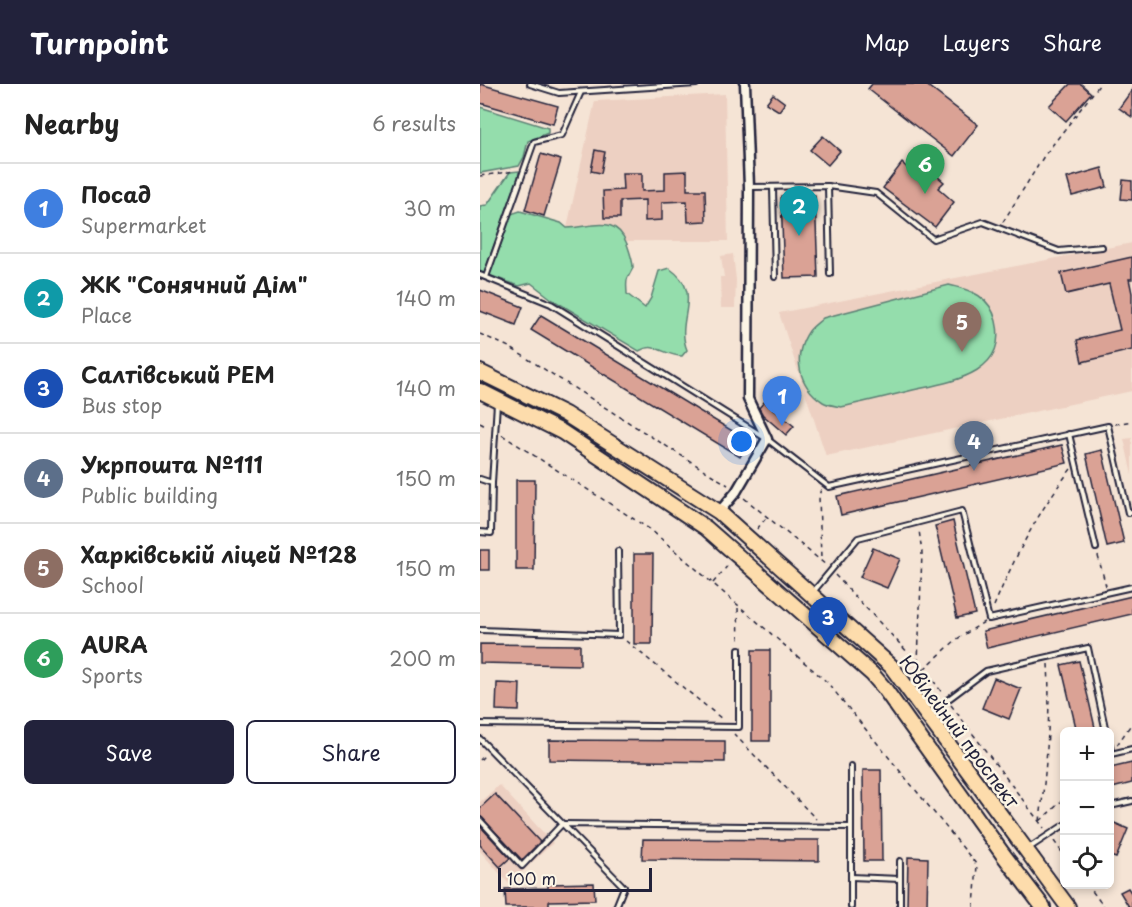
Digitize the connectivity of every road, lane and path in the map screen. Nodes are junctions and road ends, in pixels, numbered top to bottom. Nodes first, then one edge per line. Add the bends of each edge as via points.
1 (530, 84) edge
2 (696, 84) edge
3 (746, 84) edge
4 (1100, 84) edge
5 (581, 92) junction
6 (524, 170) junction
7 (480, 176) edge
8 (828, 186) junction
9 (749, 187) junction
10 (773, 187) junction
11 (999, 228) junction
12 (1102, 247) dead end
13 (830, 274) dead end
14 (480, 275) edge
15 (486, 277) junction
16 (775, 277) dead end
17 (480, 372) edge
18 (480, 391) edge
19 (497, 399) junction
20 (1132, 421) edge
21 (480, 423) edge
22 (1108, 426) junction
23 (495, 430) junction
24 (1069, 434) junction
25 (767, 440) junction
26 (1076, 462) junction
27 (480, 479) edge
28 (823, 482) junction
29 (492, 483) junction
30 (719, 512) junction
31 (1132, 512) edge
32 (767, 517) dead end
33 (918, 523) junction
34 (706, 528) junction
35 (757, 530) dead end
36 (480, 532) edge
37 (1095, 548) joint
38 (618, 551) dead end
39 (821, 560) dead end
40 (729, 563) dead end
41 (712, 583) junction
42 (1132, 587) edge
43 (1108, 592) junction
44 (811, 594) junction
45 (738, 606) junction
46 (988, 619) junction
47 (480, 630) edge
48 (619, 635) junction
49 (739, 649) joint
50 (1047, 657) junction
51 (918, 663) dead end
52 (924, 670) dead end
53 (927, 715) junction
54 (1132, 723) edge
55 (480, 724) edge
56 (730, 727) junction
57 (1106, 727) edge
58 (480, 739) edge
59 (1132, 749) edge
60 (1114, 750) edge
61 (1114, 753) edge
62 (850, 766) dead end
63 (1132, 801) edge
64 (1060, 803) edge
65 (1114, 805) edge
66 (480, 820) edge
67 (562, 824) junction
68 (823, 826) junction
69 (850, 826) junction
70 (1060, 828) edge
71 (1026, 850) junction
72 (900, 861) dead end
73 (851, 877) junction
74 (900, 879) junction
75 (1090, 889) edge
76 (616, 907) edge
77 (851, 907) edge
78 (900, 907) edge
79 (974, 907) edge
80 (1043, 907) edge
81 (1068, 907) edge
82 (1104, 907) edge

1 - 5 lane via 559,93
2 - 5 lane
3 - 9 street
4 - 11 path via 1044,156
5 - 6 lane via 562,135 534,142
6 - 7 path
6 - 15 lane
8 - 10 lane
8 - 11 lane via 876,193 933,239 983,222
8 - 13 lane
9 - 10 lane
9 - 25 street via 748,399
10 - 16 lane
11 - 12 lane via 1059,251
14 - 15 lane
15 - 25 lane via 550,304
17 - 30 main road, Ювілейний проспект via 565,414
18 - 19 main road, Ювілейний проспект
19 - 23 lane
19 - 34 main road, Ювілейний проспект via 562,432
20 - 22 path
21 - 23 path
22 - 24 lane
22 - 31 lane via 1128,513
23 - 29 lane
23 - 41 path via 651,530
24 - 26 lane
24 - 28 lane via 829,487
25 - 28 lane
25 - 30 street via 736,492
26 - 37 lane
26 - 46 path via 1010,567
27 - 29 lane
28 - 39 path via 819,496
29 - 36 lane via 491,532
30 - 34 main road
30 - 44 main road, Ювілейний проспект
32 - 35 path
33 - 44 lane via 858,538
33 - 46 lane via 962,511
33 - 51 path via 922,553
34 - 80 main road, Ювілейний проспект via 872,674
37 - 43 path
38 - 48 lane
40 - 41 path
41 - 45 path
42 - 43 lane
43 - 46 lane
44 - 53 main road, Ювілейний проспект via 891,666
45 - 49 path
45 - 79 path via 827,681 977,865
46 - 52 path via 957,639
47 - 48 lane
48 - 56 path
49 - 56 lane via 739,727
50 - 53 lane via 986,670
50 - 57 lane via 1088,648
50 - 64 path via 1050,705 1039,821
53 - 71 main road, Ювілейний проспект
54 - 60 path
55 - 56 lane
56 - 68 path
58 - 67 lane
59 - 61 lane
62 - 69 lane
63 - 65 lane
66 - 67 lane via 522,866
67 - 68 lane
67 - 76 lane via 624,887
68 - 69 lane
69 - 73 lane
70 - 71 lane
71 - 81 main road, Ювілейний проспект
72 - 74 lane
73 - 74 lane
73 - 77 lane
74 - 78 lane
75 - 82 path

